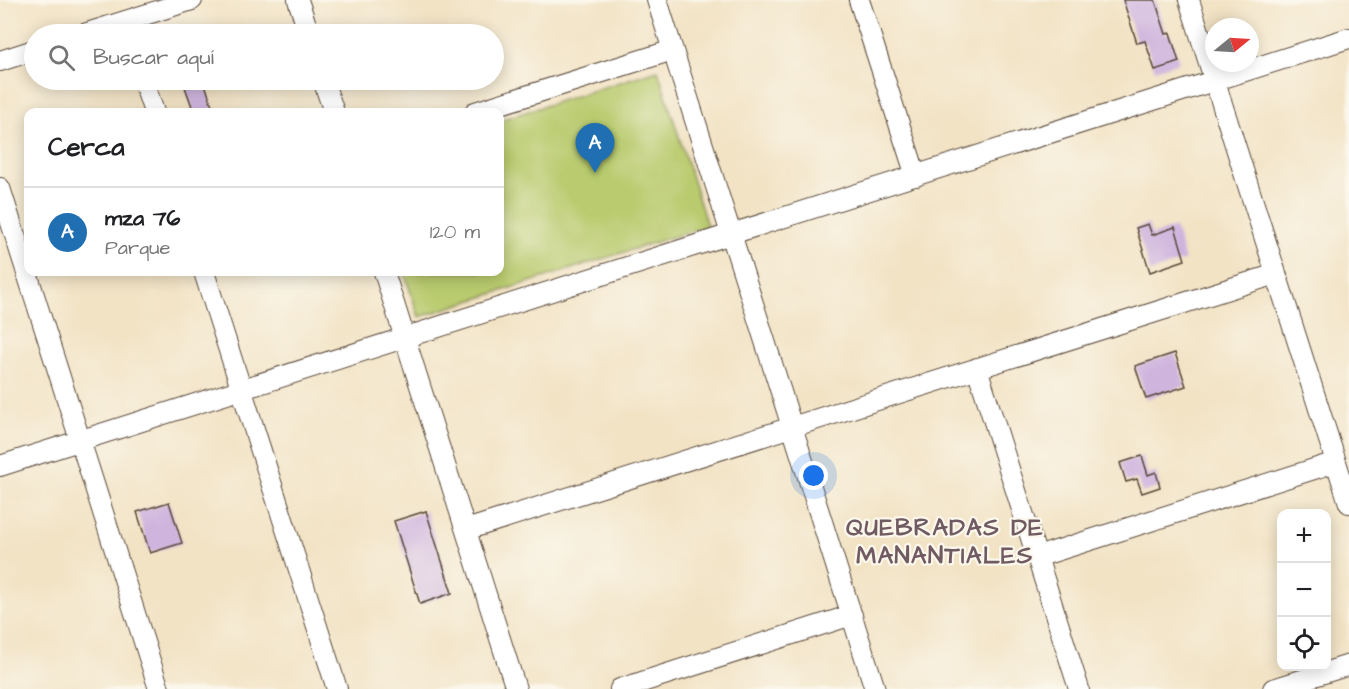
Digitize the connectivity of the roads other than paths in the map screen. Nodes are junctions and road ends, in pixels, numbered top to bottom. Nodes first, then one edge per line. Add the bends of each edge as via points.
1 (192, 0) edge
2 (298, 0) edge
3 (657, 0) edge
4 (859, 0) edge
5 (1189, 0) edge
6 (136, 24) edge
7 (306, 24) edge
8 (1349, 38) edge
9 (673, 50) junction
10 (24, 53) edge
11 (0, 61) edge
12 (1215, 81) junction
13 (146, 90) edge
14 (326, 90) edge
15 (153, 108) edge
16 (333, 108) edge
17 (488, 108) edge
18 (916, 176) junction
19 (0, 188) edge
20 (731, 234) junction
21 (24, 264) edge
22 (1276, 274) junction
23 (28, 276) edge
24 (205, 276) edge
25 (385, 276) edge
26 (405, 338) junction
27 (977, 368) junction
28 (242, 390) junction
29 (792, 427) junction
30 (80, 441) junction
31 (1336, 462) junction
32 (0, 466) edge
33 (1349, 503) edge
34 (466, 531) junction
35 (1037, 557) junction
36 (852, 615) junction
37 (1349, 665) edge
38 (159, 689) edge
39 (337, 689) edge
40 (516, 689) edge
41 (620, 689) edge
42 (875, 689) edge
43 (1079, 689) edge
44 (1273, 689) edge

1 - 6 street
2 - 7 street
3 - 9 street
4 - 18 street
5 - 12 street
8 - 12 street
9 - 17 street
9 - 20 street
10 - 11 street
12 - 18 street
12 - 22 street
13 - 15 street
14 - 16 street
18 - 20 street
19 - 21 street
20 - 26 street
20 - 29 street
22 - 27 street
22 - 31 street
23 - 30 street
24 - 28 street
25 - 26 street
26 - 28 street
26 - 34 street
27 - 29 street
27 - 35 street
28 - 30 street
28 - 39 street
29 - 34 street
29 - 36 street
30 - 32 street
30 - 38 street
31 - 33 street
31 - 35 street
34 - 40 street
35 - 43 street
36 - 41 street
36 - 42 street
37 - 44 street

